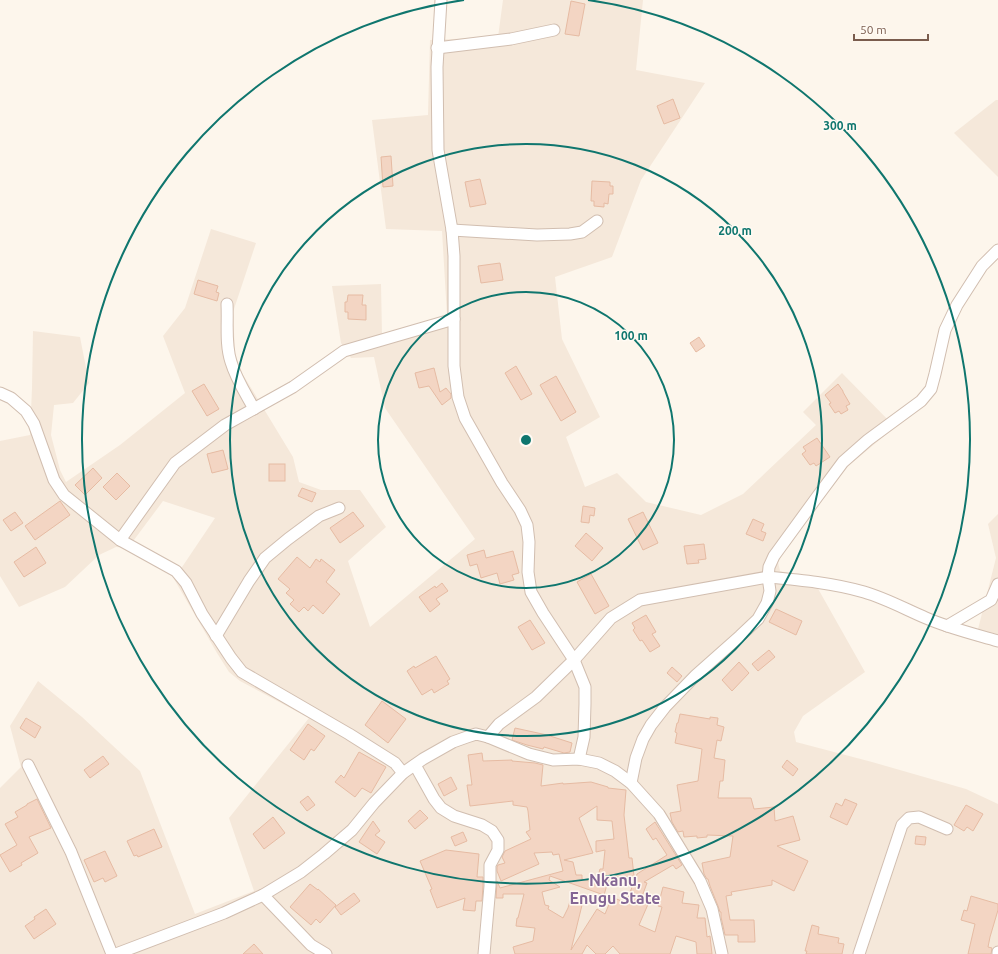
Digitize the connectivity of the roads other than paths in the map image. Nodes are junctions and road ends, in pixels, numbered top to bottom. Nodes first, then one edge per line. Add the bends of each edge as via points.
1 (441, 0) edge
2 (554, 30) dead end
3 (437, 48) junction
4 (597, 221) dead end
5 (452, 230) junction
6 (998, 250) edge
7 (227, 304) dead end
8 (454, 319) junction
9 (0, 393) edge
10 (254, 409) junction
11 (339, 508) dead end
12 (120, 540) junction
13 (768, 577) junction
14 (998, 584) edge
15 (947, 626) junction
16 (216, 636) junction
17 (998, 641) edge
18 (574, 660) junction
19 (488, 737) junction
20 (579, 759) junction
21 (28, 765) dead end
22 (415, 765) junction
23 (403, 773) junction
24 (631, 782) junction
25 (947, 829) dead end
26 (263, 895) junction
27 (112, 954) edge
28 (116, 954) edge
29 (326, 954) edge
30 (484, 954) edge
31 (722, 954) edge
32 (859, 954) edge

1 - 3 street
2 - 3 street via 511,39
3 - 5 street via 438,150
4 - 5 street via 582,232 570,234 537,235
5 - 8 street
6 - 13 street via 982,266 954,311 945,330 931,389 921,401 843,462 774,556
7 - 10 street via 228,350 231,363
8 - 10 street via 344,351 293,387
8 - 18 street via 454,366 458,397 469,425 527,525 531,592
9 - 12 street via 11,398 26,411 34,424 54,480 64,495
10 - 12 street via 225,425 175,463
11 - 16 street via 319,516 265,558
12 - 16 street via 176,571 186,583
13 - 15 street via 865,592
13 - 18 street via 640,600 611,618
13 - 24 street via 770,591 758,619 696,675 650,724 636,758
14 - 15 street via 991,600
15 - 17 street
16 - 23 street via 242,672 349,734 395,763
18 - 19 street via 536,697 499,724
18 - 20 street via 585,687 586,704 584,737
19 - 20 street via 529,754 553,760
19 - 22 street via 476,734 467,736
20 - 24 street via 600,763
21 - 27 street via 71,852
22 - 23 street
22 - 30 street via 441,808 454,816 482,824 492,831 498,840 498,850 490,865
23 - 26 street via 352,830 301,872
24 - 31 street via 659,814 700,881 712,909
25 - 32 street via 919,817 909,818 902,825
26 - 28 street via 224,913
26 - 29 street via 310,944

